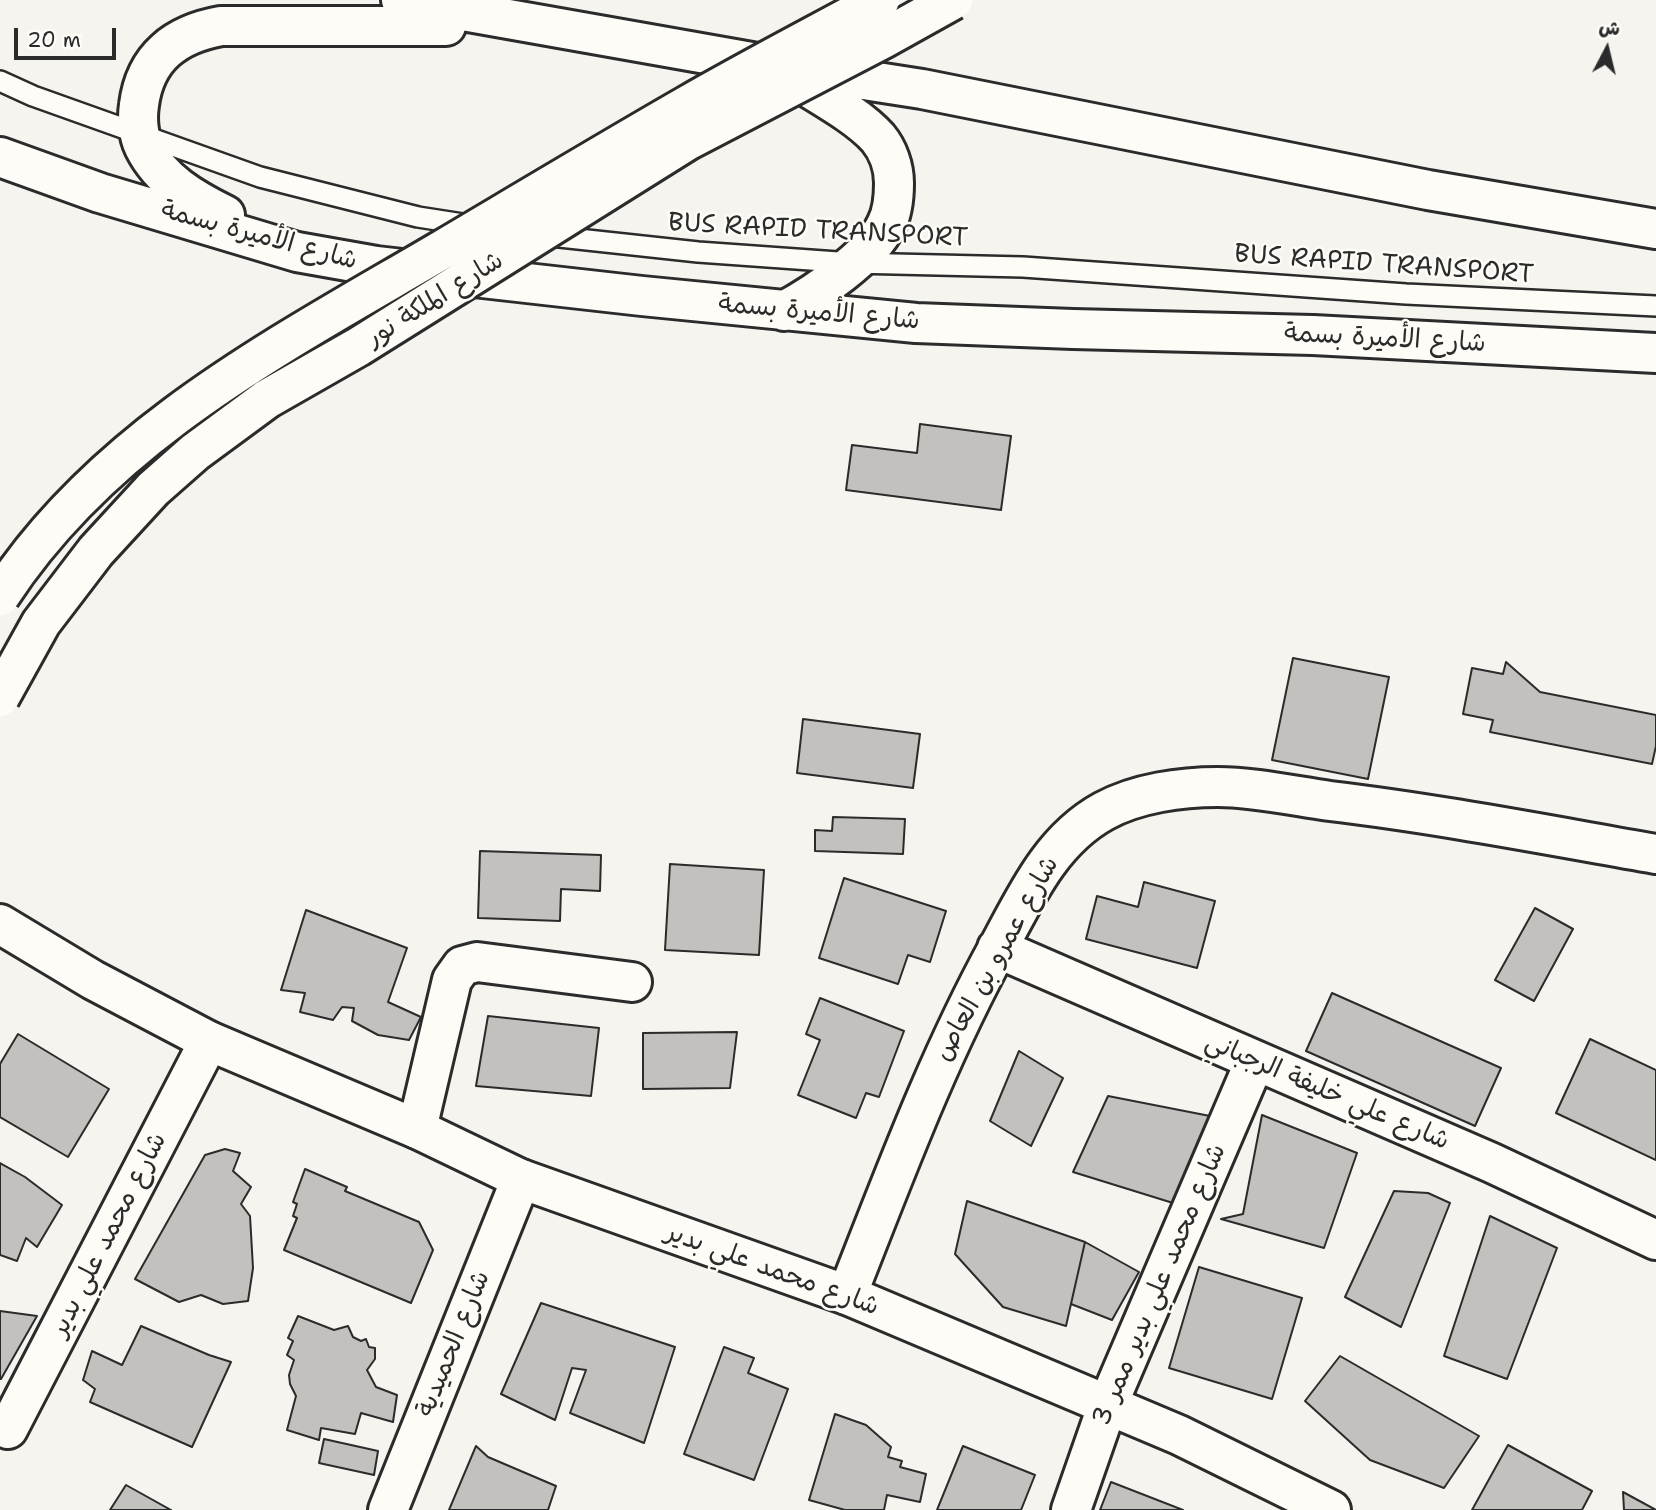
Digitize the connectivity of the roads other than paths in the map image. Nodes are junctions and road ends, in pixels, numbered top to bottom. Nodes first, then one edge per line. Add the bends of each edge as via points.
1 (401, 0) edge
2 (880, 0) edge
3 (953, 0) edge
4 (563, 29) junction
5 (775, 66) junction
6 (0, 81) edge
7 (140, 132) junction
8 (0, 156) edge
9 (1656, 229) edge
10 (297, 252) junction
11 (852, 263) junction
12 (1656, 306) edge
13 (784, 311) junction
14 (1656, 353) edge
15 (0, 596) edge
16 (0, 697) edge
17 (1656, 854) edge
18 (0, 925) edge
19 (18, 946) edge
20 (997, 948) junction
21 (632, 982) dead end
22 (209, 1041) junction
23 (1255, 1061) junction
24 (417, 1129) junction
25 (521, 1179) junction
26 (1656, 1240) edge
27 (847, 1295) junction
28 (1108, 1404) junction
29 (8, 1429) dead end
30 (388, 1510) edge
31 (1071, 1510) edge
32 (1331, 1510) edge

1 - 4 main road
2 - 15 main road, شارع الملكة نور, bridge via 688,105 253,360 167,422 94,484 44,538
3 - 16 main road, شارع الملكة نور, bridge via 687,141 267,399 153,489 96,551 41,623
4 - 5 main road
4 - 7 main road via 221,26 202,30 170,46 154,61 140,98
5 - 9 main road via 922,89 1428,190
5 - 11 main road via 858,121 887,153 894,171 887,225
6 - 7 lane, BUS RAPID TRANSPORT
7 - 10 main road via 157,166 192,199
7 - 11 lane, BUS RAPID TRANSPORT via 260,177 418,217 619,244
8 - 10 main road, شارع الأميرة بسمة via 100,193
10 - 13 main road, شارع الأميرة بسمة via 376,266
11 - 12 lane, BUS RAPID TRANSPORT via 1023,267
11 - 13 main road
13 - 14 main road, شارع الأميرة بسمة via 929,323 1313,335
17 - 20 main road, شارع عمرو بن العاص via 1432,814 1220,787 1180,790 1116,806 1077,830 1041,871
18 - 19 main road, شارع محمد علي بدير
19 - 22 main road, شارع محمد علي بدير
20 - 23 main road, شارع علي خليفة الرجباني
20 - 27 main road, شارع عمرو بن العاص via 946,1047
21 - 24 main road via 477,962 461,966 452,980
22 - 24 main road, شارع محمد علي بدير
22 - 29 main road, شارع محمد علي بدير
23 - 26 main road, شارع علي خليفة الرجباني
23 - 28 main road, شارع محمد علي بدير ممر 3
24 - 25 main road, شارع محمد علي بدير
25 - 27 main road, شارع محمد علي بدير
25 - 30 main road, شارع الحميدية
27 - 28 main road, شارع محمد علي بدير
28 - 31 main road, شارع محمد علي بدير ممر 3
28 - 32 main road, شارع محمد علي بدير

